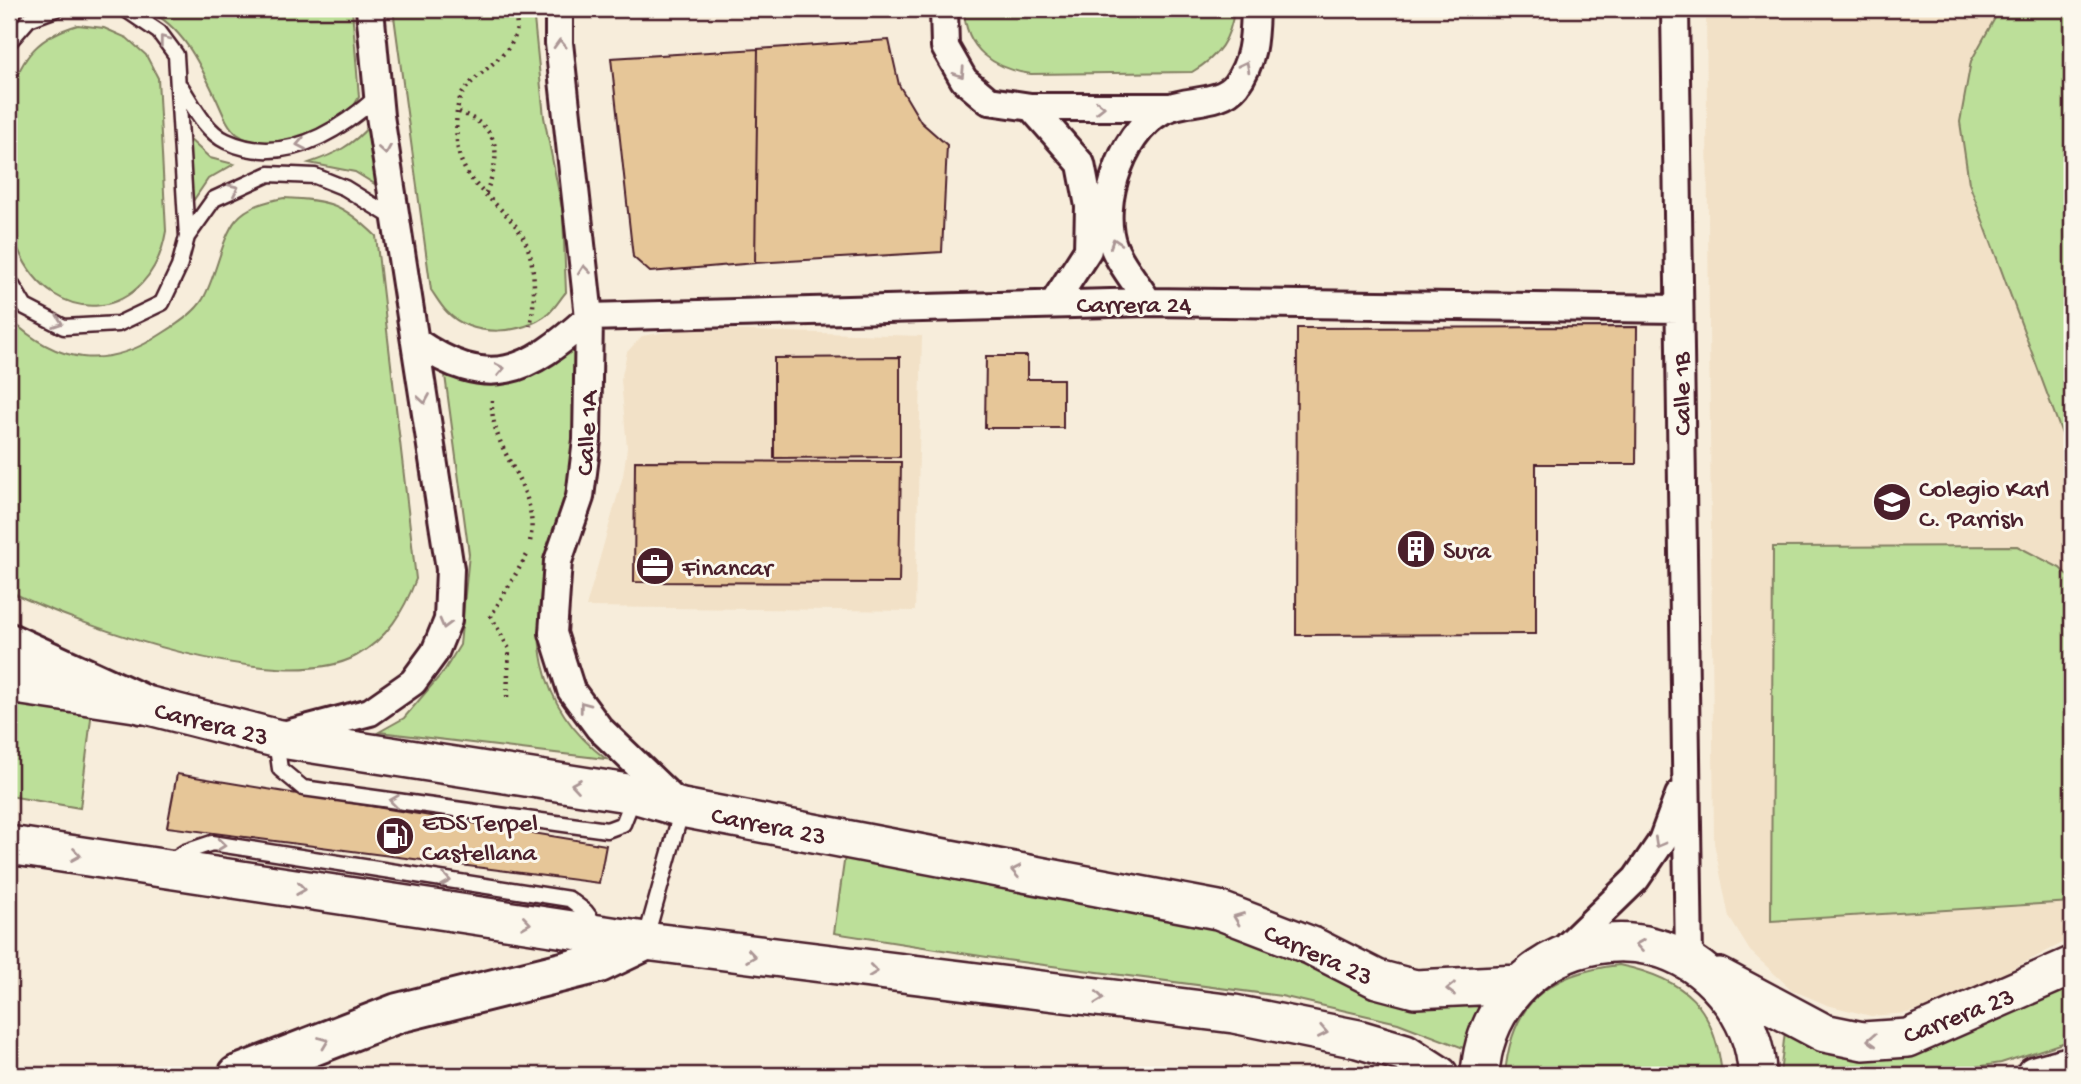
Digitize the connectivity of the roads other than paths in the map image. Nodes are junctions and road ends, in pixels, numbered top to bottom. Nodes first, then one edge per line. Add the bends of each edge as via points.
1 (56, 9) edge
2 (125, 9) edge
3 (370, 9) edge
4 (559, 9) edge
5 (944, 9) edge
6 (1255, 9) edge
7 (1675, 9) edge
8 (9, 42) edge
9 (180, 86) junction
10 (378, 96) junction
11 (1031, 107) junction
12 (1169, 107) junction
13 (266, 150) junction
14 (269, 174) junction
15 (397, 220) junction
16 (187, 237) junction
17 (9, 280) edge
18 (1149, 302) junction
19 (1053, 304) junction
20 (1679, 309) junction
21 (589, 317) junction
22 (415, 341) junction
23 (9, 643) edge
24 (9, 684) edge
25 (142, 704) junction
26 (275, 738) junction
27 (1685, 780) junction
28 (682, 808) junction
29 (9, 845) edge
30 (645, 941) junction
31 (1555, 958) junction
32 (1689, 961) junction
33 (2072, 966) edge
34 (1519, 984) junction
35 (2072, 1065) edge
36 (237, 1075) edge
37 (1439, 1075) edge
38 (1480, 1075) edge
39 (1757, 1075) edge
40 (2035, 1075) edge

1 - 8 lane via 29,19
9 -> 2 lane via 176,55 159,32
3 - 10 street
21 -> 4 street, Calle 1A
5 -> 11 street via 945,47 964,80 989,101
12 -> 6 street via 1210,99 1235,86 1254,49
7 - 20 street, Calle 1B
9 - 13 lane via 203,120 225,141
9 - 16 lane
10 -> 13 lane via 319,140
10 -> 15 street
11 -> 12 street
11 - 19 street via 1081,164 1089,206 1088,250
18 -> 12 street via 1114,247 1108,208 1134,132
13 - 14 lane
14 - 15 lane via 315,176 345,188
16 -> 14 lane via 214,199
15 - 22 street
17 -> 16 lane via 25,307 64,327 118,324 162,303
18 - 19 street, Carrera 24
18 - 20 street, Carrera 24
19 - 21 street, Carrera 24
20 - 27 street, Calle 1B
22 -> 21 street via 461,368 490,372 523,365 557,346
28 -> 21 street, Calle 1A via 599,728 571,690 553,633 558,561 580,497 587,440
22 -> 26 street via 450,569 448,620 435,652 413,682 370,712
23 - 25 highway
24 - 25 main road, Carrera 23
25 - 26 main road, Carrera 23
28 -> 26 main road, Carrera 23 via 634,794
27 -> 31 street, Calle 1B via 1662,841 1636,879
27 - 32 street, Calle 1B
28 - 30 lane
34 -> 28 main road, Carrera 23 via 1415,989 1377,979 1312,946 1218,910
29 -> 30 main road
36 -> 30 highway via 398,1013 599,963
30 -> 37 main road via 1234,1014 1358,1039 1405,1053
32 -> 31 main road via 1664,950 1627,943 1581,948
31 - 34 main road
33 -> 32 main road, Carrera 23 via 1908,1038 1863,1041 1824,1033 1793,1019
32 - 39 main road via 1714,980 1735,1005 1749,1033
34 - 38 main road via 1485,1040
35 - 40 main road

